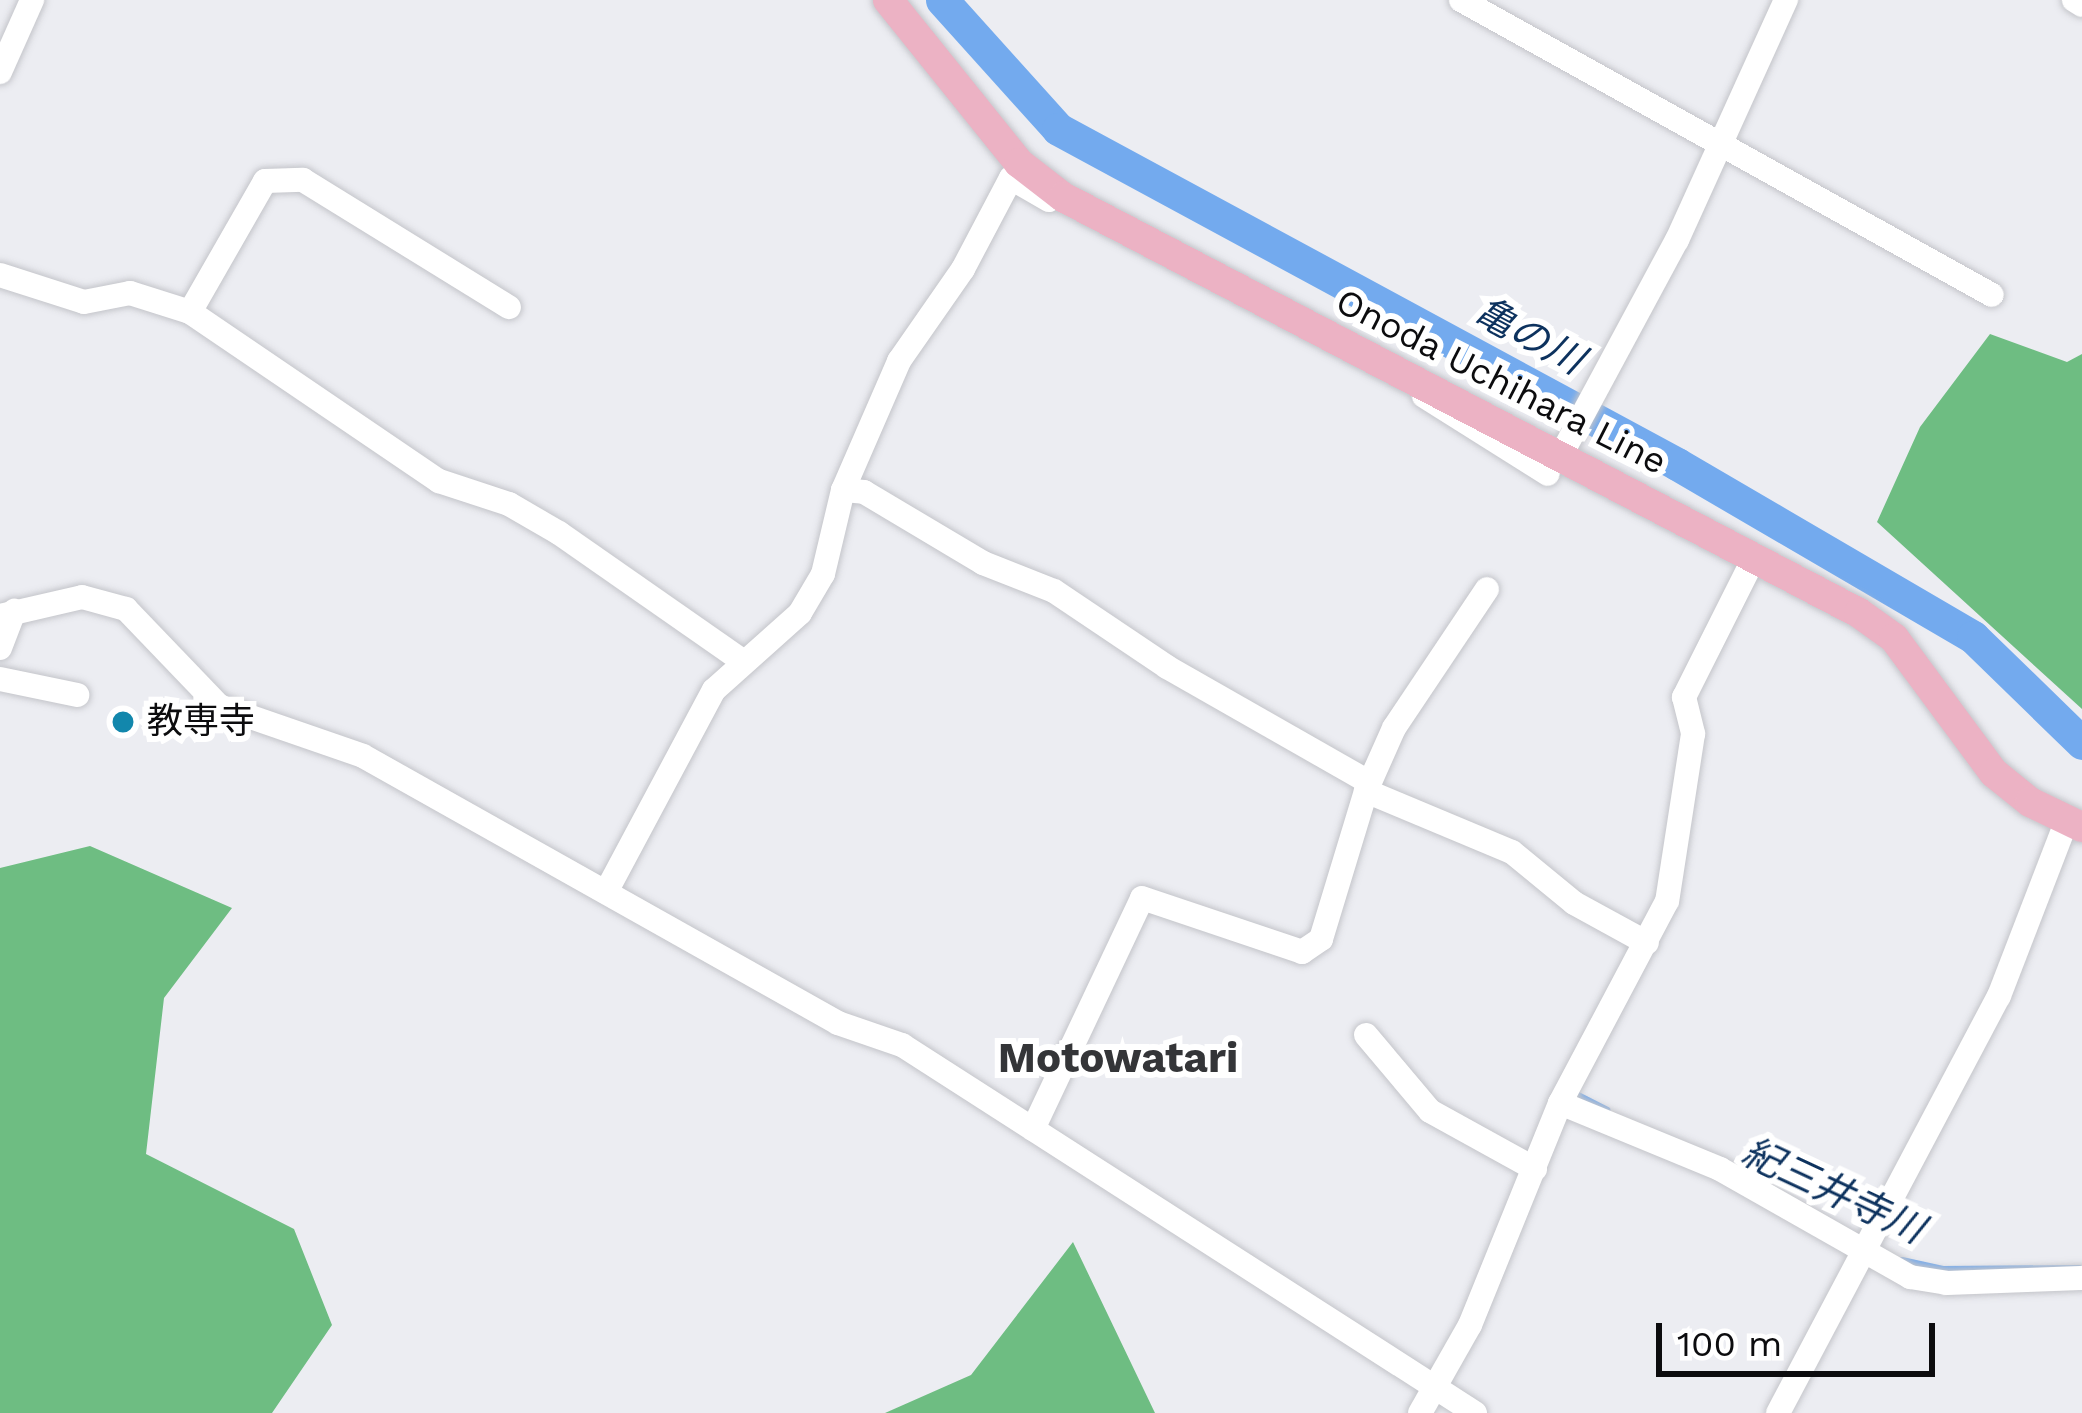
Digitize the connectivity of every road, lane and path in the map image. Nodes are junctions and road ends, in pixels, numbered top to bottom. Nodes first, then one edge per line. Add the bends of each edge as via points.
1 (32, 0) edge
2 (888, 0) edge
3 (1461, 0) edge
4 (1786, 0) edge
5 (2074, 0) edge
6 (2082, 4) edge
7 (0, 72) edge
8 (1722, 141) junction
9 (1063, 197) junction
10 (0, 275) edge
11 (1992, 295) dead end
12 (509, 307) dead end
13 (190, 311) junction
14 (1559, 457) junction
15 (843, 490) junction
16 (1754, 558) junction
17 (1487, 589) dead end
18 (7, 614) edge
19 (0, 647) edge
20 (740, 660) junction
21 (0, 679) edge
22 (77, 695) dead end
23 (1368, 787) junction
24 (2074, 825) edge
25 (606, 892) junction
26 (1647, 943) junction
27 (1366, 1034) dead end
28 (1560, 1103) junction
29 (1033, 1129) junction
30 (1535, 1169) junction
31 (1864, 1252) junction
32 (2082, 1278) edge
33 (1434, 1388) junction
34 (1420, 1413) edge
35 (1475, 1413) edge
36 (1778, 1413) edge

1 - 7 street
2 - 9 main road, Onoda Uchihara Line via 1019,163
3 - 8 street via 1549,56
4 - 8 street
5 - 6 street
8 - 11 street
8 - 14 street
9 - 14 main road, Onoda Uchihara Line
9 - 15 street via 1049,201 1010,178 962,269 899,361
10 - 13 street via 84,302 130,293
12 - 13 street via 303,180 265,181
13 - 20 street via 439,481 509,504 559,533
14 - 16 main road, Onoda Uchihara Line
15 - 20 street via 823,574 800,613
15 - 23 street via 864,492 982,563 1054,591
16 - 24 main road, Onoda Uchihara Line via 1894,638 1994,773
16 - 26 street via 1684,697 1693,734 1667,902
17 - 23 street via 1394,728
18 - 19 street
18 - 25 street via 82,597 126,609 219,706 364,756
20 - 25 street via 714,690
21 - 22 street
23 - 26 street via 1512,852 1574,903
23 - 29 street via 1321,939 1302,952 1142,898
24 - 31 street via 1999,996
25 - 29 street via 838,1023 902,1045
26 - 28 street
27 - 30 street via 1430,1111
28 - 30 street
28 - 31 street via 1720,1169
29 - 33 street
30 - 33 street via 1470,1325
31 - 32 street via 1910,1277 1946,1283
31 - 36 street
33 - 34 street
33 - 35 street

